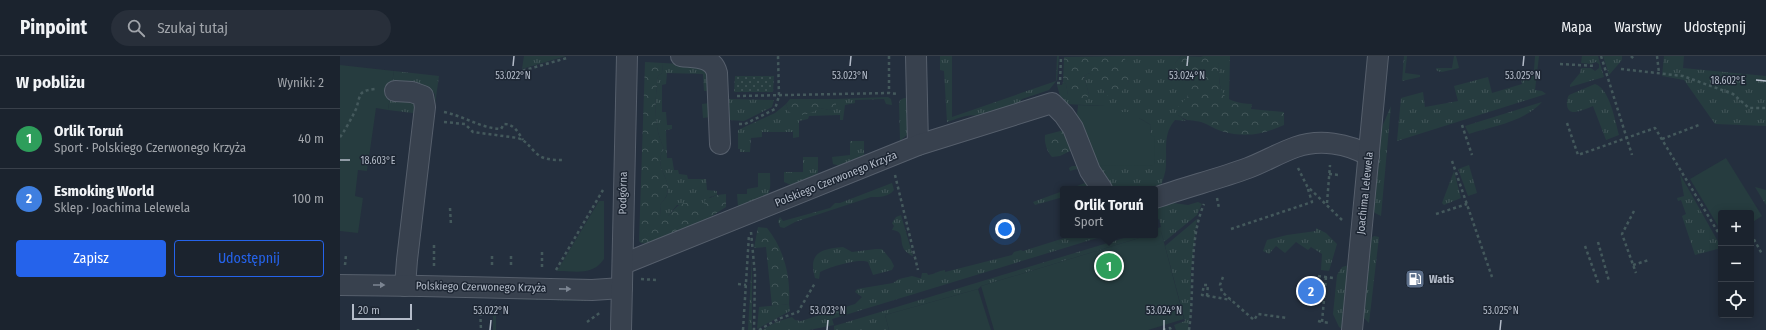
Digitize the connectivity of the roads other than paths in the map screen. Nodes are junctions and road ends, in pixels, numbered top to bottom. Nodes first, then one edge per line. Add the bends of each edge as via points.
1 (627, 56) edge
2 (681, 56) edge
3 (916, 56) edge
4 (1378, 56) edge
5 (395, 90) road end
6 (720, 135) road end
7 (918, 145) junction
8 (1369, 156) junction
9 (1100, 186) edge
10 (1158, 197) edge
11 (627, 277) junction
12 (340, 285) edge
13 (405, 286) junction
14 (621, 330) edge
15 (1352, 330) edge

1 - 11 street, Podgórna
2 - 6 street via 702,58 716,66
3 - 7 street
4 - 8 street, Joachima Lelewela
5 - 13 street via 423,96 425,107
7 - 9 street, Polskiego Czerwonego Krzyża via 1052,103 1073,128 1090,171
7 - 11 street, Polskiego Czerwonego Krzyża via 749,217
8 - 10 street via 1353,148 1322,143 1308,144 1290,149 1248,168
8 - 15 street, Joachima Lelewela
13 -> 11 street, Polskiego Czerwonego Krzyża via 584,290
11 - 14 street, Podgórna
12 -> 13 street, Polskiego Czerwonego Krzyża

